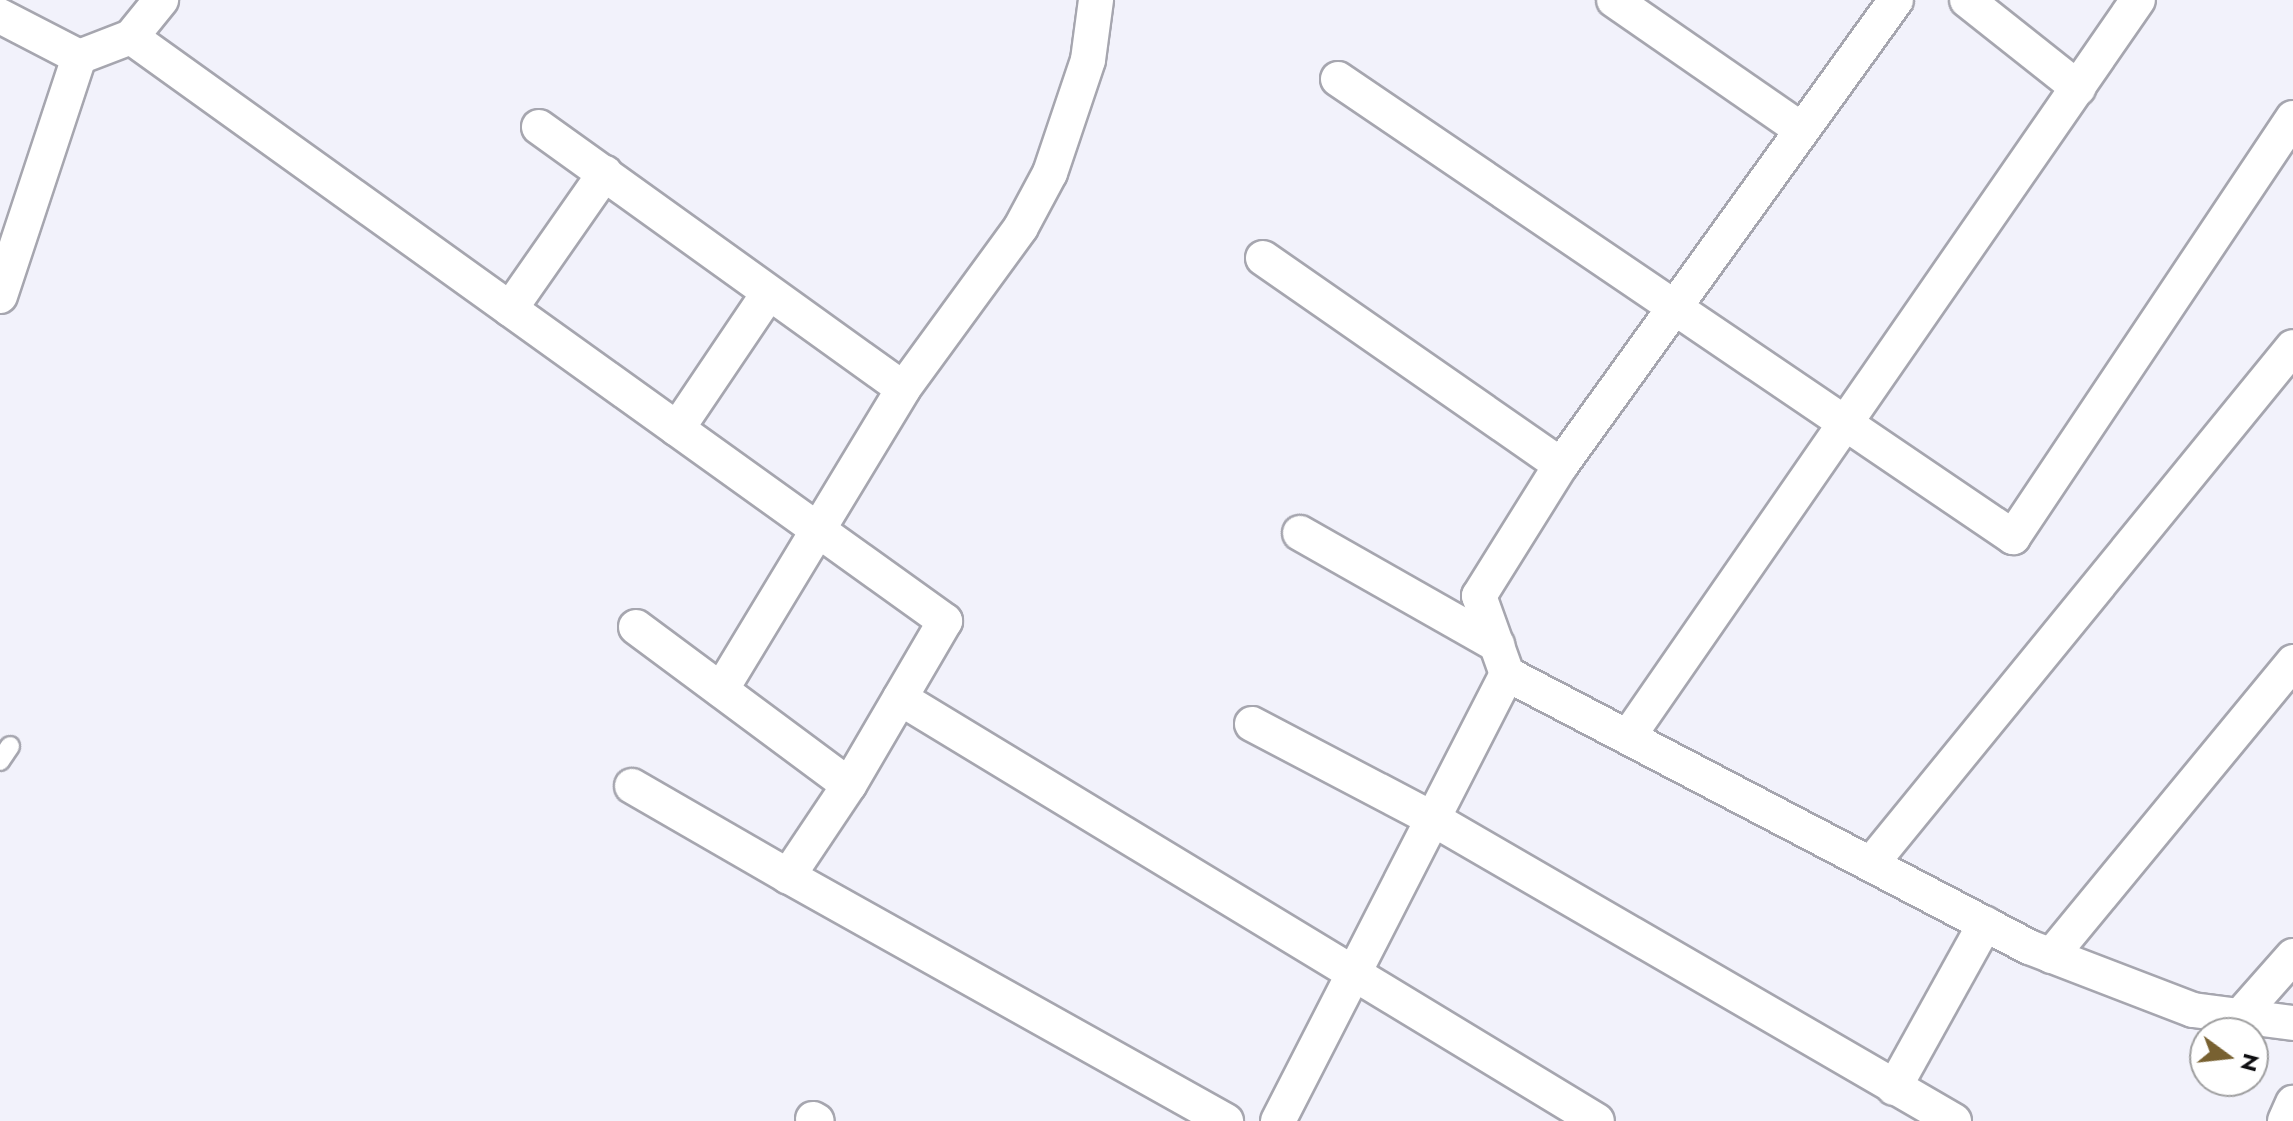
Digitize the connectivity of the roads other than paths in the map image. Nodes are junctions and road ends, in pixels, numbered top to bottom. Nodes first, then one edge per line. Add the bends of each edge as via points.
1 (161, 0) edge
2 (1096, 0) edge
3 (1614, 0) edge
4 (1896, 0) edge
5 (1967, 0) edge
6 (2138, 0) edge
7 (0, 16) edge
8 (131, 37) junction
9 (79, 57) junction
10 (1338, 79) dead end
11 (2078, 88) junction
12 (539, 127) dead end
13 (1800, 129) junction
14 (2289, 134) edge
15 (605, 173) junction
16 (11, 225) edge
17 (1263, 258) dead end
18 (768, 294) junction
19 (0, 296) edge
20 (1676, 305) junction
21 (510, 309) junction
22 (2293, 347) edge
23 (903, 389) junction
24 (1845, 423) junction
25 (677, 429) junction
26 (1561, 465) junction
27 (819, 531) junction
28 (1300, 533) dead end
29 (636, 627) dead end
30 (1502, 659) junction
31 (2293, 662) edge
32 (721, 690) junction
33 (900, 698) junction
34 (1252, 724) dead end
35 (1628, 737) junction
36 (849, 785) junction
37 (632, 786) dead end
38 (1435, 820) junction
39 (1871, 864) junction
40 (788, 876) junction
41 (1985, 924) junction
42 (2051, 956) junction
43 (2293, 956) edge
44 (1358, 976) junction
45 (2240, 1016) junction
46 (2293, 1023) edge
47 (1894, 1088) junction
48 (2293, 1103) edge
49 (1226, 1121) edge
50 (1278, 1121) edge
51 (1597, 1121) edge
52 (1954, 1121) edge
53 (2285, 1121) edge

1 - 8 street
2 - 23 street via 1088,60 1050,173 1021,227
3 - 13 street
4 - 13 street
5 - 11 street
6 - 11 street
7 - 9 street
8 - 9 street
8 - 21 street
9 - 16 street
10 - 20 street
11 - 24 street
12 - 15 street
13 - 20 street
14 - 24 street via 2013,537
15 - 18 street
15 - 21 street
16 - 19 street
17 - 26 street
18 - 23 street
18 - 25 street
20 - 24 street
20 - 26 street
21 - 25 street
22 - 39 street
23 - 27 street
24 - 35 street
25 - 27 street
26 - 30 street via 1479,596
27 - 32 street
27 - 33 street via 945,621
28 - 30 street
29 - 32 street
30 - 35 street
30 - 38 street
31 - 42 street
32 - 36 street
33 - 36 street
33 - 44 street
34 - 38 street
35 - 39 street
36 - 40 street
37 - 40 street
38 - 44 street
38 - 47 street
39 - 41 street
40 - 49 street
41 - 42 street
41 - 47 street
42 - 45 street via 2193,1010
43 - 45 street
44 - 50 street
44 - 51 street
45 - 46 street
47 - 52 street
48 - 53 street

